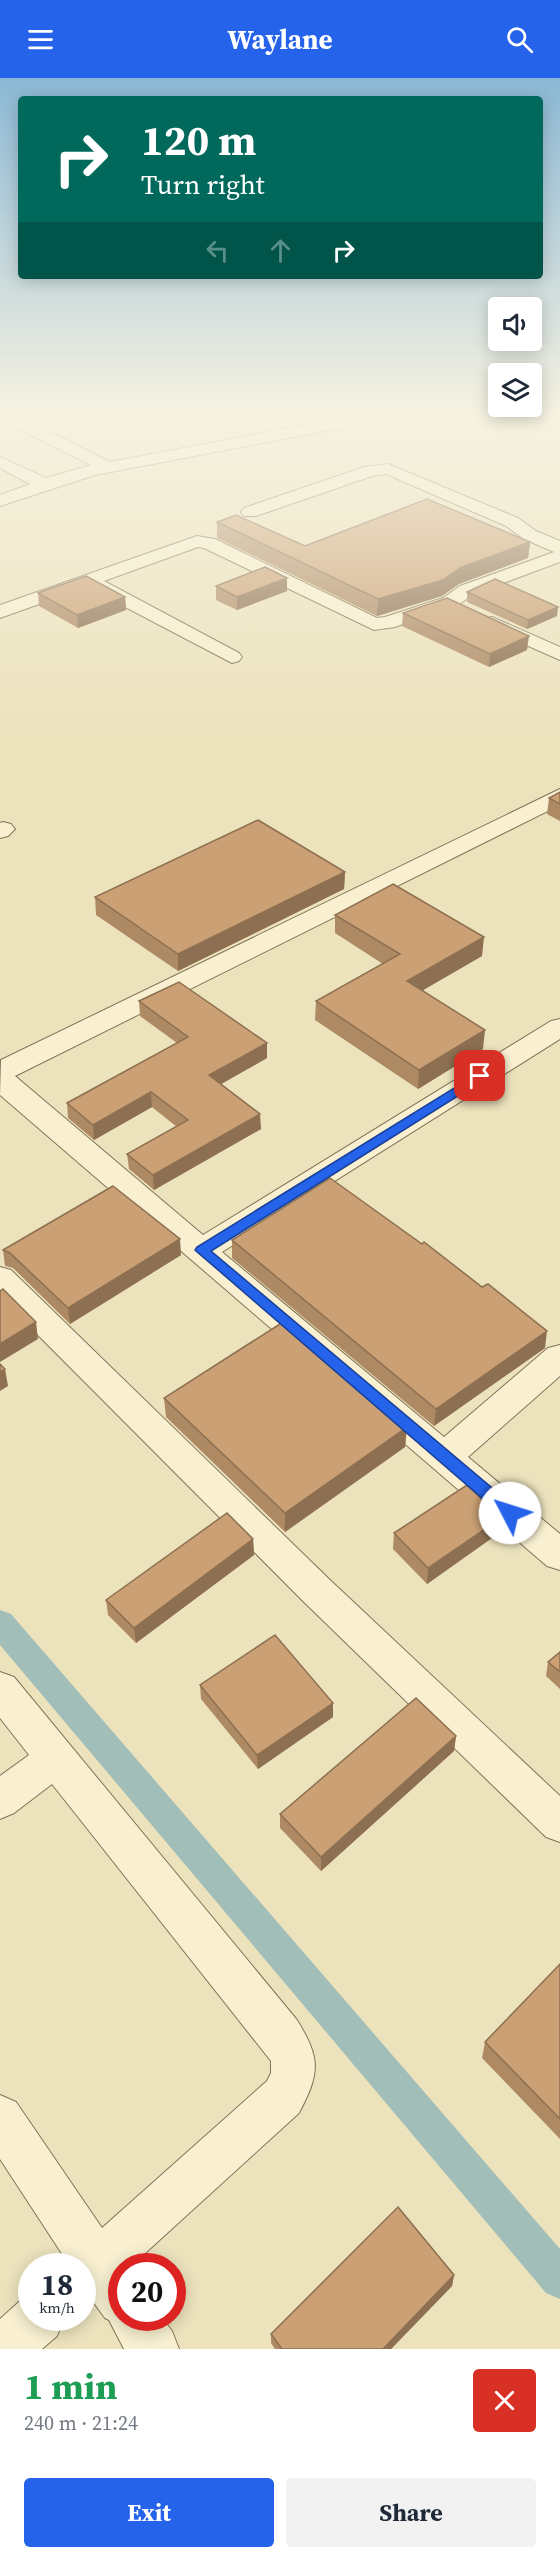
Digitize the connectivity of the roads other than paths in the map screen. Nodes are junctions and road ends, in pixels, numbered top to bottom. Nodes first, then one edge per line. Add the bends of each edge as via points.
1 (507, 520) edge
2 (560, 548) edge
3 (560, 556) edge
4 (88, 580) junction
5 (462, 609) junction
6 (0, 612) edge
7 (560, 654) edge
8 (232, 657) dead end
9 (560, 796) edge
10 (560, 1027) edge
11 (1, 1076) edge
12 (202, 1250) junction
13 (0, 1278) edge
14 (560, 1357) edge
15 (444, 1457) junction
16 (560, 1555) edge
17 (0, 1689) edge
18 (57, 1757) junction
19 (0, 1800) edge
20 (560, 1822) edge
21 (0, 2118) edge
22 (100, 2282) edge
23 (24, 2331) edge
24 (141, 2331) edge
25 (4, 2349) edge
26 (154, 2349) edge

1 - 2 street
3 - 5 street via 460,594
4 - 5 street via 201,541 374,624 388,623 439,604
4 - 6 street
4 - 8 street
5 - 7 street
9 - 11 street via 10,1066
10 - 12 street
11 - 12 street via 4,1084
12 - 15 street
13 - 20 street via 317,1592
14 - 15 street
15 - 16 street
17 - 18 street
18 - 19 street
18 - 22 street via 281,2036 291,2051 295,2077 283,2097
21 - 22 street
23 - 25 street
24 - 26 street

